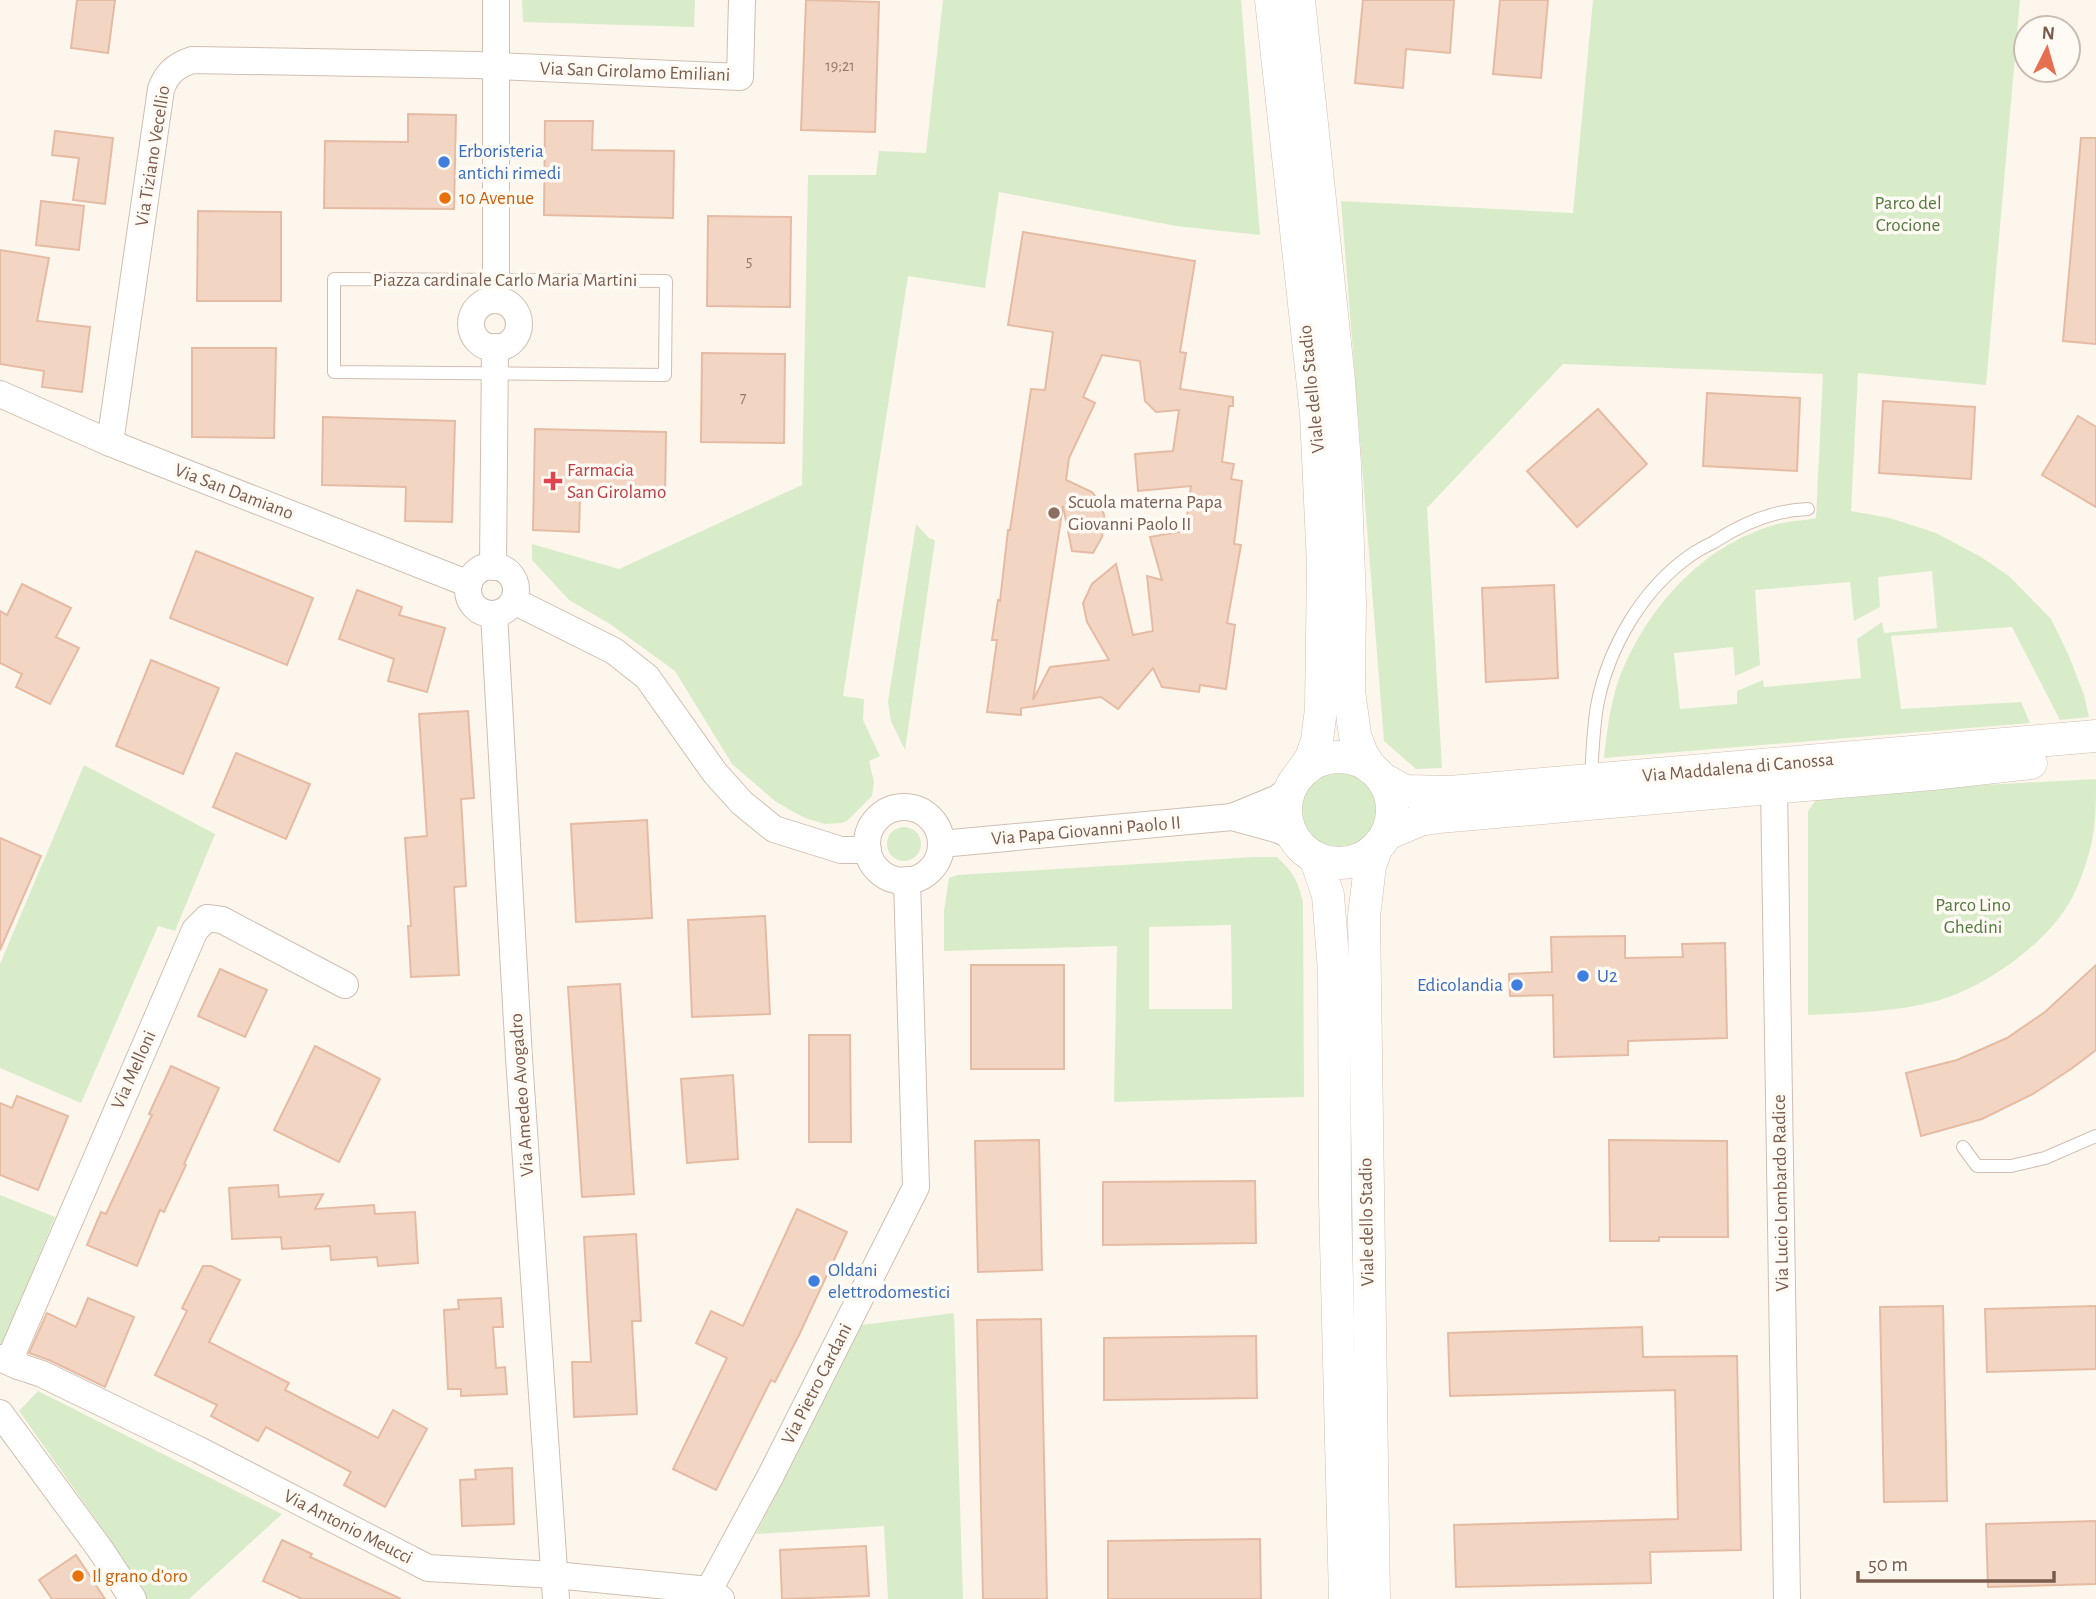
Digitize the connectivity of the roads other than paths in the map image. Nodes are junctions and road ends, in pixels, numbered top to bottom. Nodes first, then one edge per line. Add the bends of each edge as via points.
1 (495, 0) edge
2 (742, 0) edge
3 (1271, 0) edge
4 (1299, 0) edge
5 (496, 67) junction
6 (496, 290) junction
7 (495, 360) junction
8 (0, 394) edge
9 (110, 443) junction
10 (1808, 509) dead end
11 (493, 567) junction
12 (469, 584) junction
13 (504, 607) junction
14 (2096, 736) edge
15 (2048, 740) junction
16 (2096, 746) edge
17 (2096, 756) edge
18 (1867, 757) junction
19 (1748, 767) junction
20 (1701, 771) junction
21 (1377, 773) junction
22 (1932, 774) junction
23 (1591, 781) junction
24 (1295, 782) junction
25 (1774, 787) junction
26 (1627, 800) junction
27 (1232, 817) junction
28 (1382, 840) junction
29 (941, 844) junction
30 (1304, 847) junction
31 (868, 850) junction
32 (907, 880) junction
33 (345, 985) dead end
34 (2096, 1136) edge
35 (1963, 1147) dead end
36 (9, 1362) edge
37 (0, 1413) edge
38 (555, 1587) edge
39 (715, 1595) edge
40 (133, 1599) edge
41 (1345, 1599) edge
42 (1374, 1599) edge
43 (1787, 1599) edge

1 - 5 street
2 - 5 street, Via San Girolamo Emiliani via 740,77
3 - 24 street, Viale dello Stadio via 1316,414 1324,565 1317,741
4 - 21 street, Viale dello Stadio via 1339,381 1349,691 1362,754
5 - 6 street
5 - 9 street, Via Tiziano Vecellio via 192,60 171,70 161,89
6 - 7 street via 514,310 519,324
6 - 7 lane, Piazza cardinale Carlo Maria Martini via 334,279 334,372
6 - 7 lane, Piazza cardinale Carlo Maria Martini via 666,281 665,375
7 - 11 street
8 - 9 street, Via San Damiano
9 - 12 street, Via San Damiano
10 - 23 lane via 1754,519 1732,530 1691,555 1656,586 1615,649 1605,676 1594,731
11 - 12 street via 476,573
11 - 13 street via 510,574 515,583 516,592
12 - 13 street via 470,599 480,611
13 - 31 street via 614,651 647,677 715,773 774,829 841,850
13 - 38 street, Via Amedeo Avogadro via 519,1058
14 - 15 street, Via Maddalena di Canossa
15 - 16 street via 2074,747
15 - 18 street, Via Maddalena di Canossa
15 - 22 street via 2031,750 1953,758
17 - 22 street, Via Maddalena di Canossa
18 - 19 street, Via Maddalena di Canossa
18 - 25 street via 1801,772
19 - 20 street, Via Maddalena di Canossa
19 - 25 street
20 - 23 street, Via Maddalena di Canossa
20 - 26 street via 1648,786
21 - 23 street, Via Maddalena di Canossa via 1405,791 1433,793
21 - 24 street via 1354,758 1334,757 1315,763
21 - 28 street, Viale dello Stadio via 1391,797 1392,816
22 - 25 street, Via Maddalena di Canossa
23 - 26 street via 1621,789
24 - 27 street, Via Papa Giovanni Paolo II via 1278,798
24 - 30 street, Viale dello Stadio via 1286,805 1287,822
25 - 26 street, Via Maddalena di Canossa
25 - 43 street, Via Lucio Lombardo Radice
26 - 28 street, Via Maddalena di Canossa via 1420,820
27 - 29 street, Via Papa Giovanni Paolo II
27 - 30 street, Via Papa Giovanni Paolo II via 1279,830
28 - 30 street via 1367,856 1341,863 1327,861
28 - 42 street, Viale dello Stadio via 1370,866 1364,916
29 - 31 street via 939,832 925,813 901,807 889,810 872,826
29 - 32 street via 935,864
30 - 41 street, Viale dello Stadio via 1328,895 1334,971
31 - 32 street via 878,869 896,880
32 - 39 street, Via Pietro Cardani via 916,1187
33 - 36 street, Via Melloni via 222,920 207,918 195,930
34 - 35 lane via 2045,1158 2011,1166 1977,1166
36 - 38 street, Via Antonio Meucci via 163,1433 428,1568
37 - 40 street
38 - 39 street, Via Antonio Meucci

